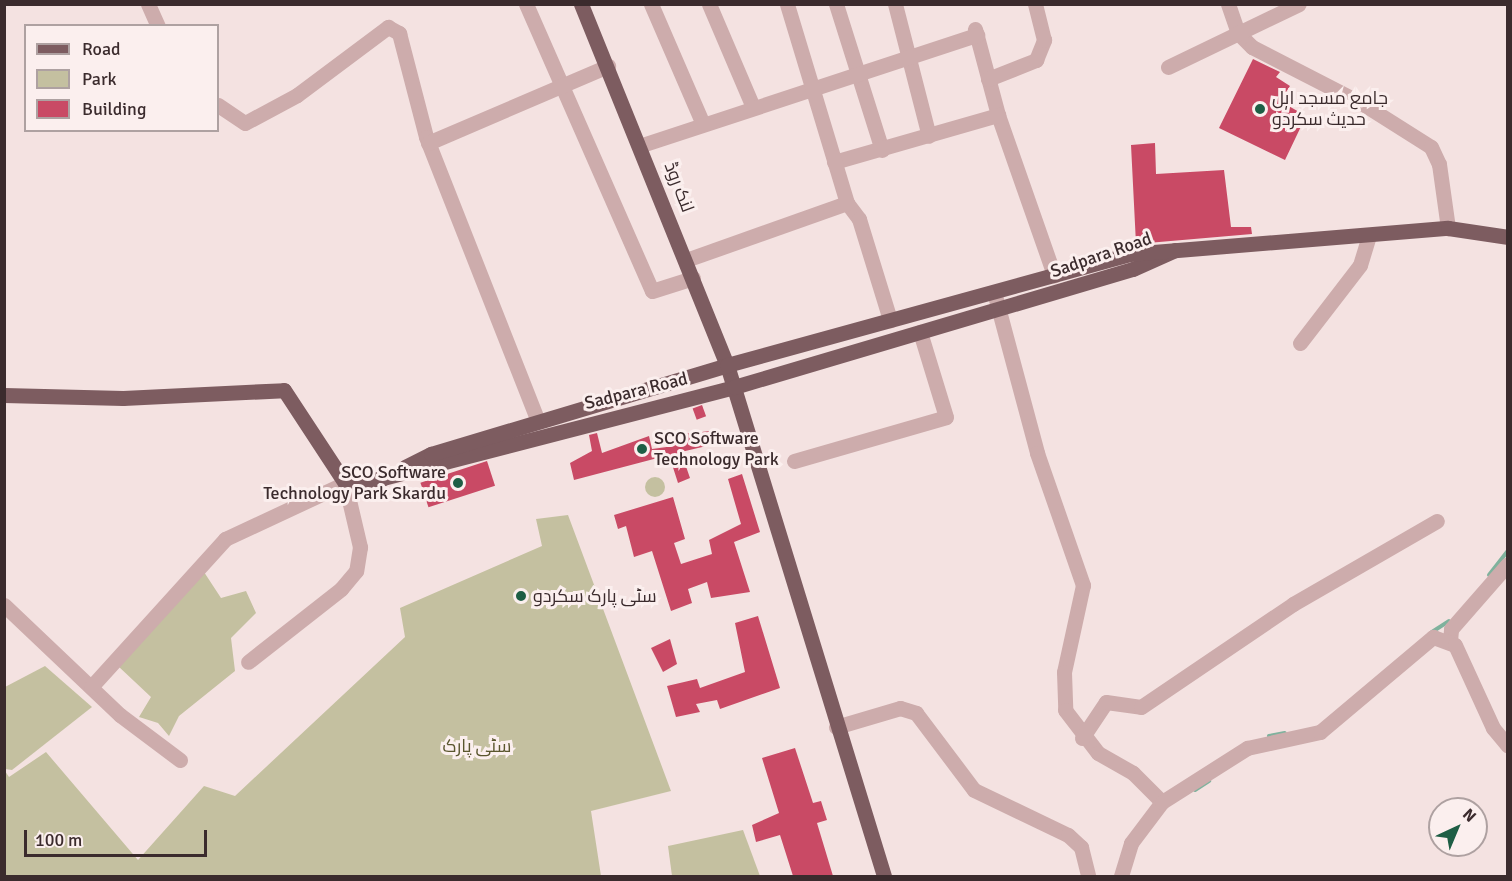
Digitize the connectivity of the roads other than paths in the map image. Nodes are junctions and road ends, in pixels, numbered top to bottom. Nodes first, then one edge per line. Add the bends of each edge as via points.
1 (148, 4) edge
2 (526, 4) edge
3 (581, 4) edge
4 (651, 4) edge
5 (709, 4) edge
6 (787, 4) edge
7 (836, 4) edge
8 (895, 4) edge
9 (1035, 4) edge
10 (1228, 4) edge
11 (1299, 4) edge
12 (157, 24) edge
13 (1238, 33) junction
14 (908, 57) junction
15 (608, 66) junction
16 (1168, 67) dead end
17 (858, 74) junction
18 (988, 79) junction
19 (564, 85) junction
20 (811, 87) junction
21 (219, 106) edge
22 (753, 107) junction
23 (998, 115) junction
24 (703, 124) junction
25 (929, 136) junction
26 (428, 143) junction
27 (642, 145) junction
28 (882, 150) junction
29 (834, 162) junction
30 (847, 203) junction
31 (1448, 228) junction
32 (1369, 235) junction
33 (1508, 237) edge
34 (1174, 250) junction
35 (686, 260) junction
36 (1054, 275) junction
37 (693, 278) junction
38 (994, 292) junction
39 (1000, 308) junction
40 (890, 320) junction
41 (920, 332) junction
42 (1300, 343) dead end
43 (727, 365) junction
44 (734, 387) junction
45 (4, 395) edge
46 (538, 422) junction
47 (795, 461) dead end
48 (383, 478) junction
49 (345, 483) junction
50 (1437, 521) dead end
51 (1508, 564) edge
52 (4, 605) edge
53 (1450, 641) junction
54 (248, 662) dead end
55 (91, 687) junction
56 (836, 727) junction
57 (1082, 738) junction
58 (1508, 746) edge
59 (180, 760) dead end
60 (1162, 802) junction
61 (884, 876) edge
62 (1088, 876) edge
63 (1121, 876) edge

1 - 12 street
2 - 19 street
3 - 15 main road, لنک روڈ
4 - 24 street
5 - 22 street
6 - 20 street
7 - 17 street
8 - 14 street
9 - 18 street via 1044,40 1036,60
10 - 13 street
11 - 13 street
13 - 16 street
13 - 31 street via 1252,47 1370,108 1431,147 1439,164
14 - 17 street
14 - 18 street via 976,32
14 - 25 street
15 - 19 street
15 - 27 main road, لنک روڈ
17 - 20 street
17 - 28 street
18 - 23 street
19 - 26 street
19 - 37 street via 652,291
20 - 22 street
20 - 29 street
21 - 26 street via 237,122 254,120 319,80 388,27 399,33
22 - 24 street
23 - 25 street
23 - 36 street
24 - 27 street
25 - 28 street
26 - 46 street
27 - 35 main road, لنک روڈ
28 - 29 street
29 - 30 street
30 - 35 street
30 - 40 street via 859,219
31 - 32 main road
31 - 33 main road
32 - 34 main road
32 - 42 street via 1360,265
34 - 36 main road, Sadpara Road via 1129,255
34 - 39 main road, Sadpara Road via 1133,269
35 - 37 main road, لنک روڈ
36 - 38 main road, Sadpara Road
37 - 43 main road, لنک روڈ
38 - 39 street
38 - 40 main road, Sadpara Road
39 - 41 main road, Sadpara Road
39 - 57 street via 1037,453 1083,585 1062,687 1065,710
40 - 43 main road, Sadpara Road
41 - 44 main road, Sadpara Road
41 - 47 street via 946,417
43 - 44 main road, لنک روڈ
43 - 46 main road, Sadpara Road
44 - 48 main road, Sadpara Road
44 - 56 main road, لنک روڈ
45 - 49 main road via 123,398 284,390
46 - 48 main road, Sadpara Road via 431,454
48 - 49 main road
49 - 54 street via 360,547 356,571 341,590
49 - 55 street via 225,539
50 - 57 street via 1293,604 1141,707 1106,702
51 - 53 street via 1451,629
52 - 55 street
53 - 58 street via 1473,679 1493,728
53 - 60 street via 1433,637 1414,648 1377,688 1320,732 1247,748
55 - 59 street
56 - 61 main road, لنک روڈ
56 - 62 street via 900,708 916,713 974,790 1068,835 1081,847
57 - 60 street via 1133,773
60 - 63 street via 1131,843

